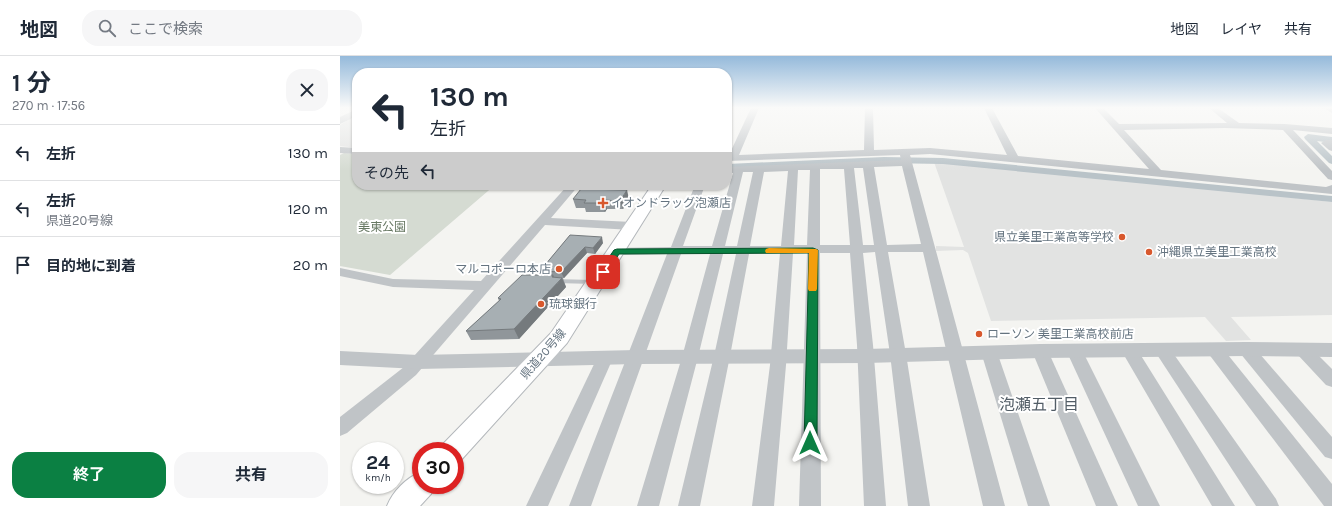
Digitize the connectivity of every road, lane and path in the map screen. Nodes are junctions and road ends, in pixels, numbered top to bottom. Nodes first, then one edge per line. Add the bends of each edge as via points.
1 (746, 129) edge
2 (869, 129) edge
3 (999, 129) edge
4 (1120, 129) edge
5 (1286, 129) edge
6 (1301, 129) edge
7 (1332, 131) edge
8 (341, 151) edge
9 (352, 151) edge
10 (905, 158) junction
11 (869, 159) junction
12 (1014, 159) junction
13 (732, 162) edge
14 (732, 164) edge
15 (732, 164) edge
16 (849, 165) junction
17 (815, 167) junction
18 (759, 168) junction
19 (793, 168) junction
20 (1158, 172) junction
21 (1332, 176) edge
22 (1332, 188) edge
23 (570, 190) edge
24 (656, 190) edge
25 (698, 190) edge
26 (727, 190) edge
27 (542, 222) junction
28 (632, 226) junction
29 (929, 248) junction
30 (813, 250) junction
31 (857, 250) junction
32 (882, 250) junction
33 (617, 251) junction
34 (718, 251) junction
35 (743, 251) junction
36 (787, 251) junction
37 (674, 252) junction
38 (340, 272) edge
39 (545, 281) edge
40 (596, 282) junction
41 (484, 286) junction
42 (1214, 349) junction
43 (1246, 349) junction
44 (1074, 350) junction
45 (1129, 350) junction
46 (1162, 350) junction
47 (1303, 350) junction
48 (1332, 350) edge
49 (1040, 351) junction
50 (989, 352) junction
51 (955, 353) junction
52 (898, 354) junction
53 (722, 356) junction
54 (779, 356) junction
55 (811, 356) junction
56 (866, 356) junction
57 (636, 357) junction
58 (690, 357) junction
59 (340, 358) edge
60 (605, 358) junction
61 (540, 359) junction
62 (418, 362) junction
63 (1332, 380) edge
64 (340, 428) edge
65 (462, 442) edge
66 (1332, 452) edge
67 (412, 494) edge
68 (1332, 500) edge
69 (401, 506) edge
70 (537, 506) edge
71 (580, 506) edge
72 (648, 506) edge
73 (689, 506) edge
74 (763, 506) edge
75 (810, 506) edge
76 (875, 506) edge
77 (919, 506) edge
78 (994, 506) edge
79 (1039, 506) edge
80 (1107, 506) edge
81 (1149, 506) edge
82 (1224, 506) edge
83 (1268, 506) edge

1 - 13 street
2 - 11 street
3 - 12 street
4 - 20 street
5 - 21 street
6 - 7 street
8 - 9 street
10 - 11 street
10 - 12 street via 930,151
10 - 29 street
11 - 14 street
11 - 16 street
11 - 32 street
12 - 20 street
15 - 18 street
16 - 17 street
16 - 31 street
17 - 19 street
17 - 30 street
18 - 19 street
18 - 35 street
19 - 36 street
20 - 22 street via 1329,191
23 - 27 street
24 - 28 main road, 県道20号線
25 - 37 street
26 - 34 street
27 - 28 street
27 - 41 street
28 - 33 main road, 県道20号線
29 - 32 street
29 - 51 street
30 - 31 street
30 - 36 street
30 - 55 street
31 - 32 street
31 - 56 street
32 - 52 street
33 - 37 street
33 - 40 main road, 県道20号線
34 - 35 street
34 - 37 street
34 - 58 street
35 - 36 street
35 - 53 street
36 - 54 street
37 - 57 street
38 - 41 street via 393,283
39 - 40 lane
40 - 61 main road, 県道20号線 via 559,338
41 - 62 street
42 - 43 street
42 - 46 street
42 - 68 street
43 - 47 street
43 - 66 street
44 - 45 street
44 - 49 street
44 - 81 street
45 - 46 street
45 - 82 street
46 - 83 street
47 - 48 street
47 - 63 street
49 - 50 street
49 - 80 street
50 - 51 street
50 - 79 street
51 - 52 street
51 - 78 street
52 - 56 street
52 - 77 street
53 - 54 street
53 - 58 street
53 - 73 street
54 - 55 street
54 - 74 street
55 - 56 street
55 - 75 street
56 - 76 street
57 - 58 street
57 - 60 street
57 - 71 street
58 - 72 street
59 - 62 street
60 - 61 street
60 - 70 street
61 - 62 street
61 - 65 main road, 県道20号線
62 - 64 street
67 - 69 main road

